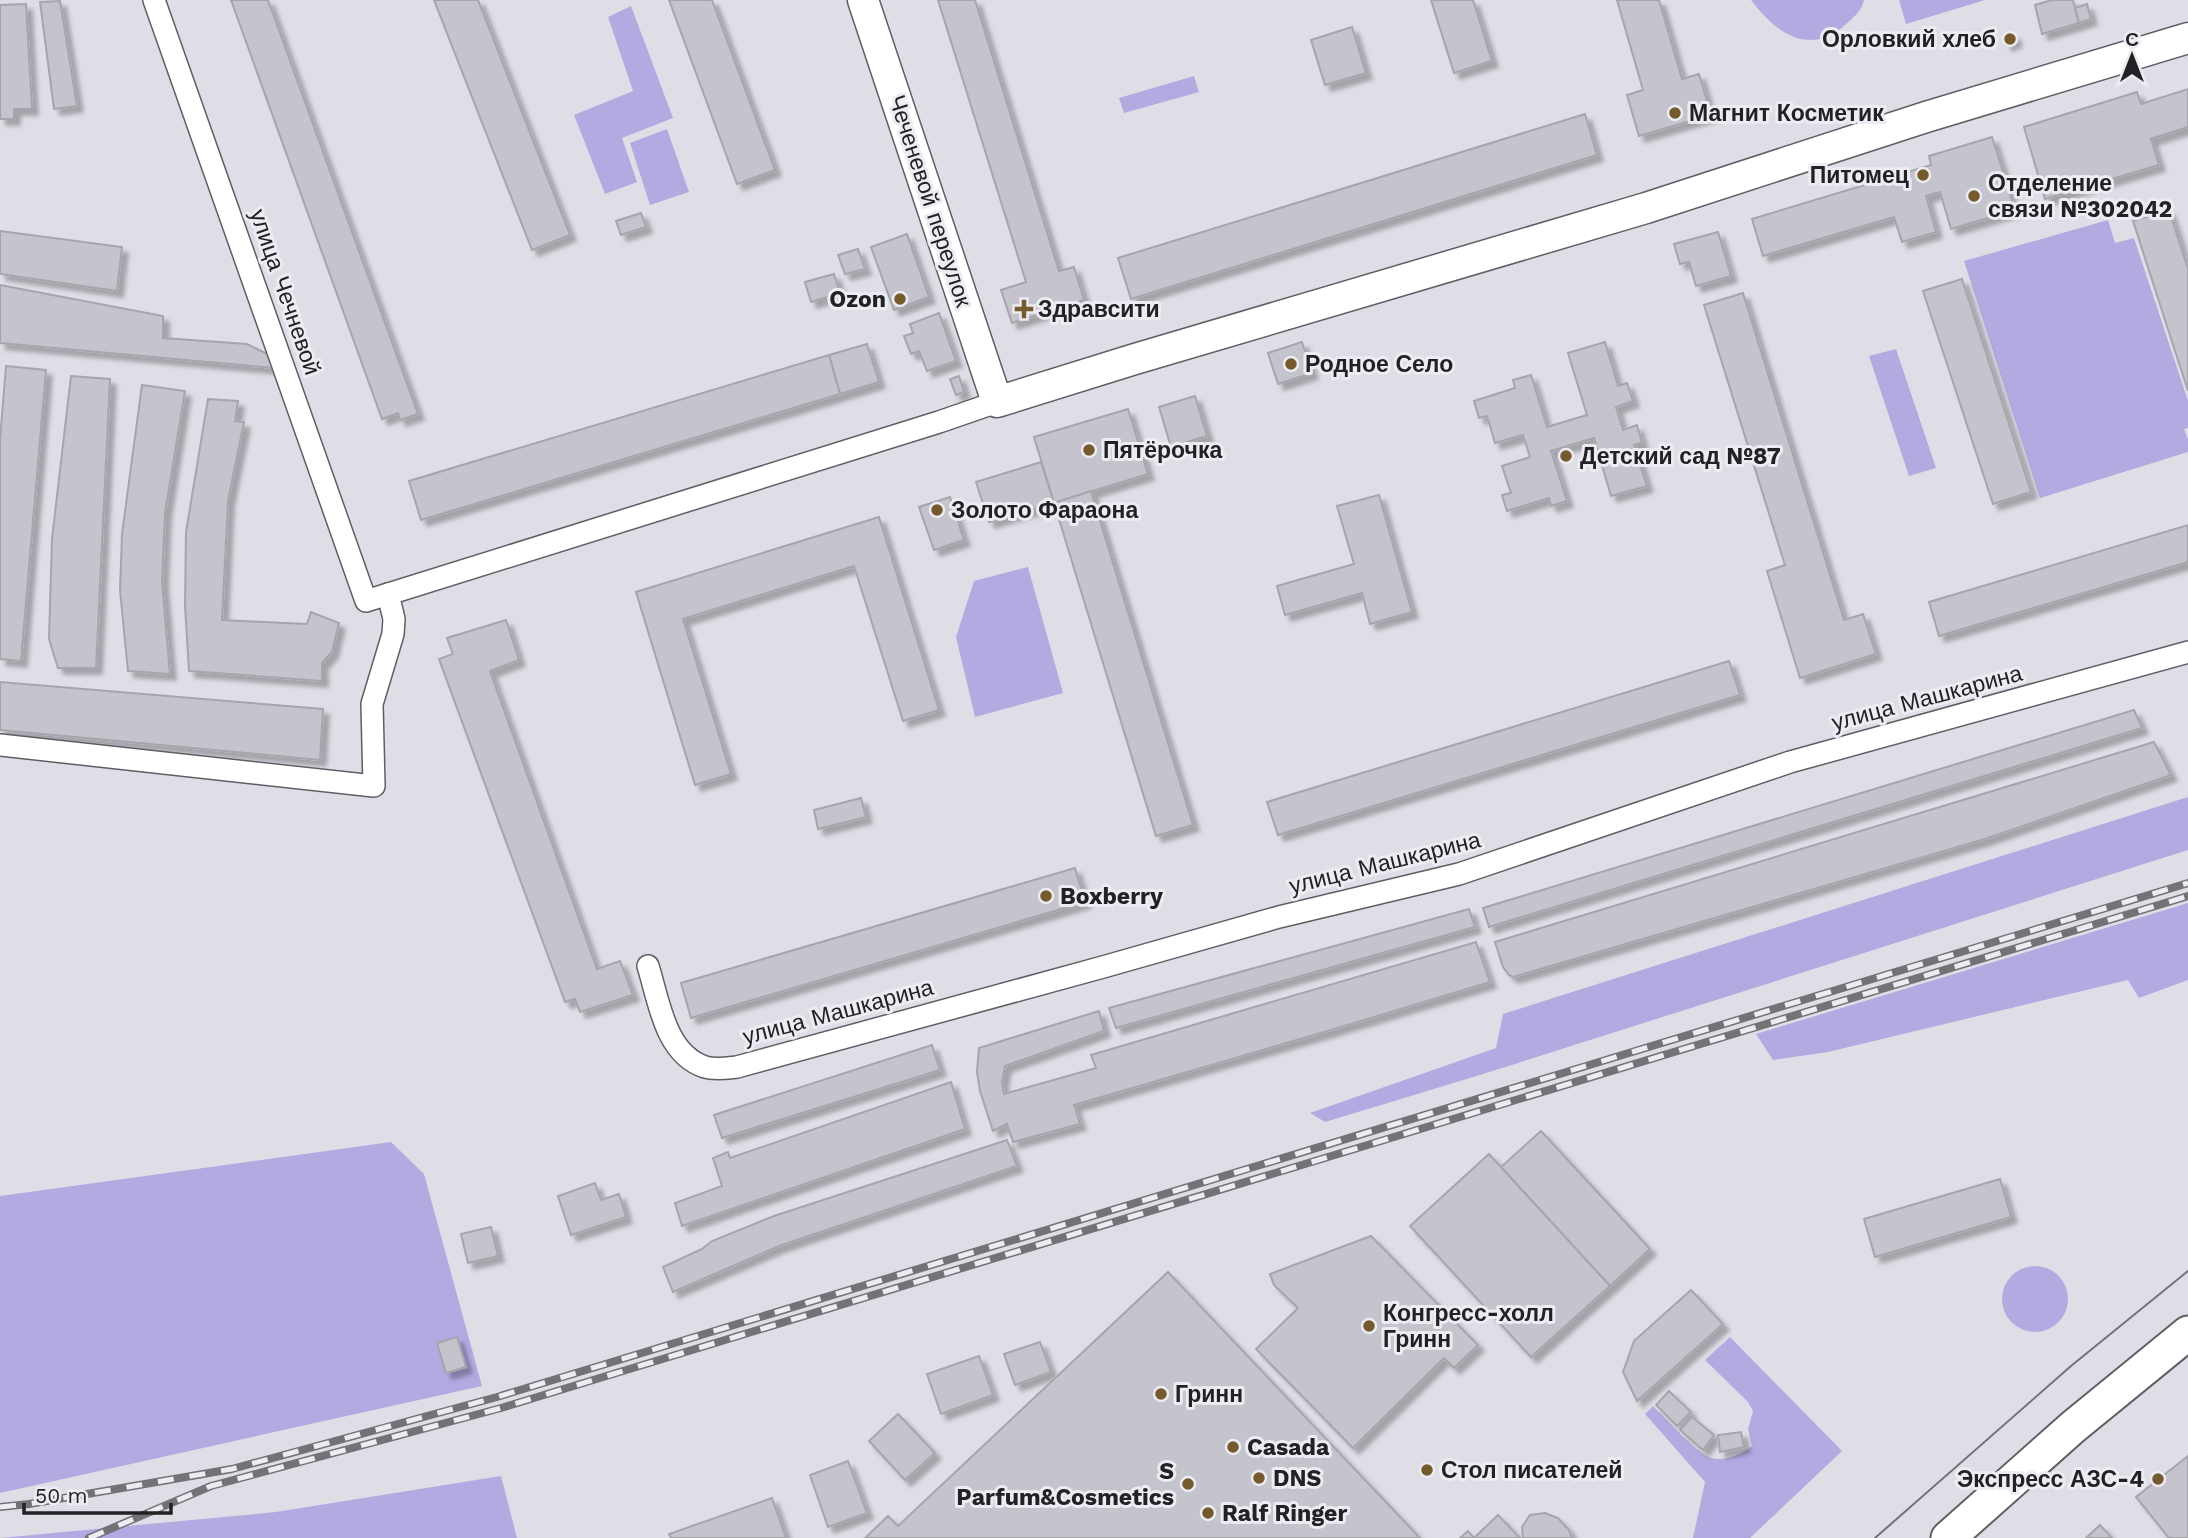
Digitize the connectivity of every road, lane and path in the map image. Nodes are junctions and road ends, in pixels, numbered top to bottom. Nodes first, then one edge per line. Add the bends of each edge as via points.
1 (154, 0) edge
2 (863, 0) edge
3 (2188, 38) edge
4 (997, 402) junction
5 (388, 594) junction
6 (2188, 652) edge
7 (0, 744) edge
8 (648, 966) dead end
9 (2188, 1334) edge
10 (1948, 1538) edge

1 - 5 street, улица Чечневой via 366,601
2 - 4 street, Чеченевой переулок
3 - 4 street via 1646,208
4 - 5 street
5 - 7 street via 393,634 372,704 374,786
6 - 8 street, улица Машкарина via 1790,762 1459,873 1279,917 737,1067 706,1067 683,1054 668,1030
9 - 10 main road via 2073,1427

